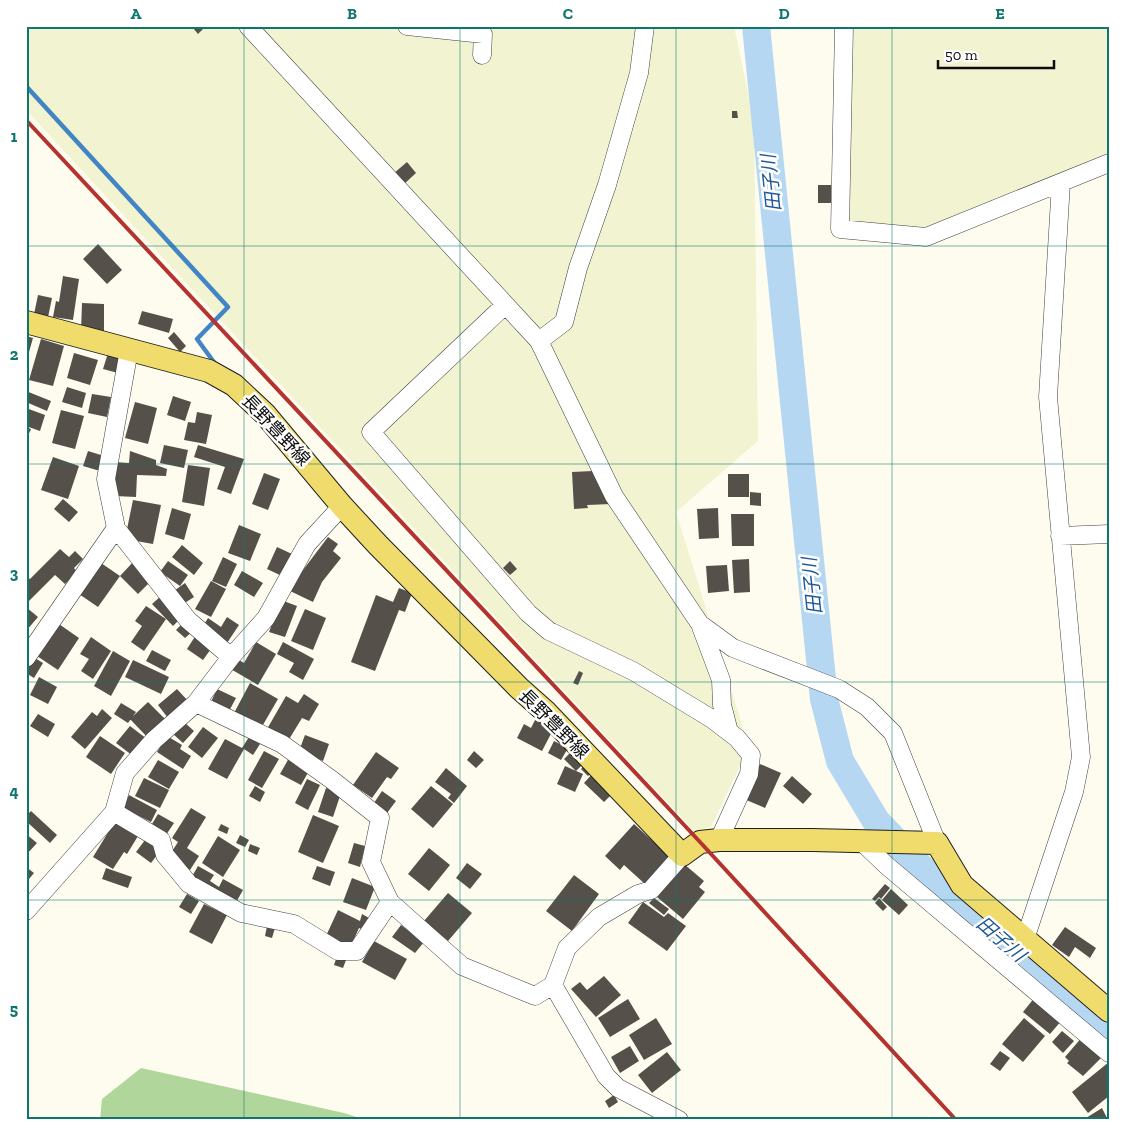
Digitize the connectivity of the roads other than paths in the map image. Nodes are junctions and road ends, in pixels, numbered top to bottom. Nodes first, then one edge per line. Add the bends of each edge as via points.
1 (248, 26) edge
2 (407, 26) edge
3 (645, 26) edge
4 (844, 26) edge
5 (482, 56) dead end
6 (1109, 163) edge
7 (1060, 183) junction
8 (505, 305) junction
9 (26, 322) edge
10 (539, 341) junction
11 (129, 350) junction
12 (342, 506) junction
13 (116, 528) junction
14 (1109, 534) edge
15 (1060, 536) junction
16 (700, 624) junction
17 (231, 657) junction
18 (26, 658) edge
19 (196, 703) junction
20 (730, 732) junction
21 (114, 812) junction
22 (719, 840) junction
23 (867, 842) junction
24 (937, 843) junction
25 (682, 855) junction
26 (390, 902) junction
27 (29, 904) edge
28 (1025, 939) junction
29 (553, 985) junction
30 (1109, 1011) edge
31 (1109, 1053) edge
32 (677, 1118) edge

1 - 8 street
2 - 5 street via 483,34
3 - 10 street via 639,73 564,322
4 - 7 street via 840,229 926,237
6 - 7 street
7 - 15 street via 1048,397
8 - 10 street
8 - 20 street via 371,432 528,613 549,631 633,672
9 - 11 main road, 長野豊野線
10 - 16 street via 614,496
11 - 12 main road, 長野豊野線 via 209,371 234,385 265,414
11 - 13 street via 106,480
12 - 17 street via 306,544 266,618
12 - 25 main road, 長野豊野線
13 - 17 street via 188,620
13 - 18 street
14 - 15 street
15 - 28 street via 1081,757 1074,792
16 - 20 street via 721,680 722,705
16 - 24 street via 733,648 839,689 867,707 893,734
17 - 19 street
19 - 21 street via 154,740 125,773
19 - 26 street via 282,744 380,818 370,862
20 - 22 street via 751,755 749,774
21 - 26 street via 161,840 165,855 189,884 241,913 294,924 338,951 357,951
21 - 27 street
22 - 23 main road
22 - 25 main road via 700,842
23 - 24 main road
23 - 31 street via 886,866
24 - 28 main road via 962,885
25 - 29 street via 651,890 599,917 567,948
26 - 29 street via 462,966 535,996
28 - 30 main road
29 - 32 street via 606,1076 618,1088

